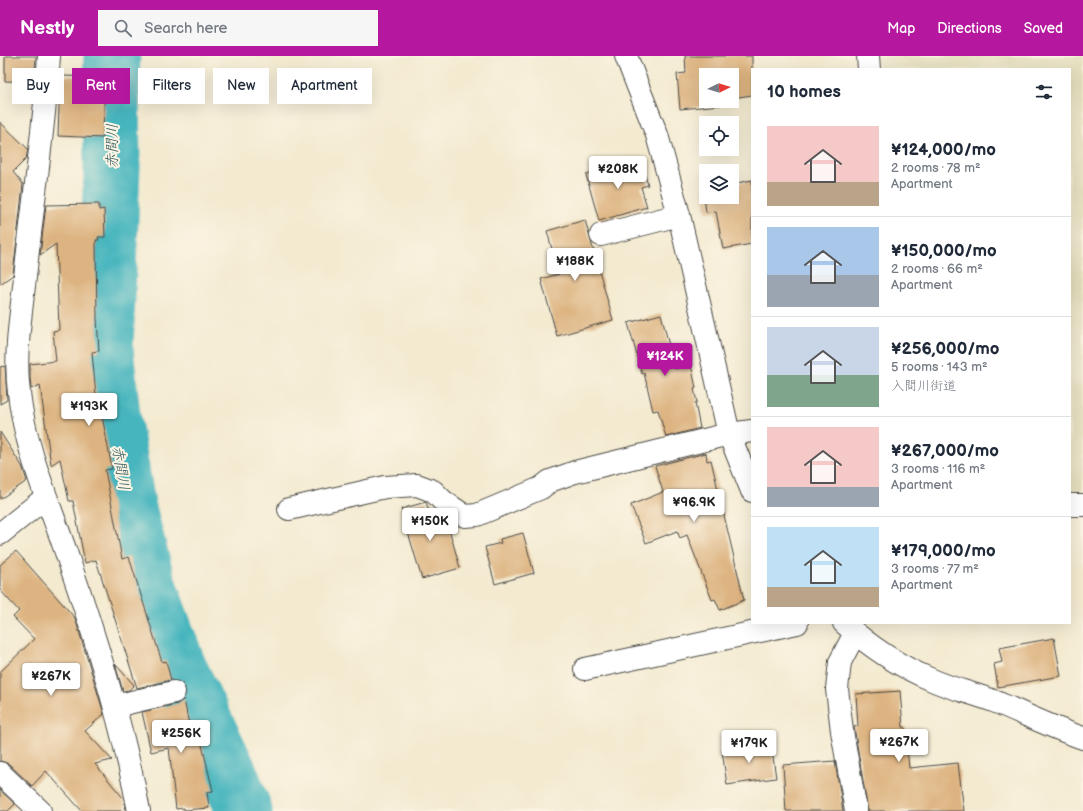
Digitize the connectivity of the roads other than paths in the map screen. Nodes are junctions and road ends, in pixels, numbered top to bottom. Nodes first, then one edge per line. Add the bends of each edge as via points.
1 (49, 56) edge
2 (626, 56) edge
3 (868, 56) edge
4 (869, 68) edge
5 (679, 215) junction
6 (601, 235) dead end
7 (751, 431) edge
8 (729, 434) junction
9 (751, 489) edge
10 (45, 498) junction
11 (1071, 505) edge
12 (1083, 505) edge
13 (289, 509) dead end
14 (0, 534) edge
15 (792, 624) edge
16 (850, 628) edge
17 (585, 669) dead end
18 (174, 692) dead end
19 (115, 706) junction
20 (1083, 738) edge
21 (0, 773) edge
22 (40, 811) edge
23 (139, 811) edge
24 (856, 811) edge

1 - 10 street via 41,150 17,346 19,392 28,444
2 - 5 street via 658,135
3 - 4 street
5 - 6 street
5 - 8 street
7 - 8 street
8 - 9 street
8 - 13 street via 575,472 477,515 465,516 433,491 417,485 385,487
10 - 14 street
10 - 19 street via 91,624
11 - 12 street
15 - 17 street
16 - 20 street via 895,661 930,680 995,702
16 - 24 street via 840,662 837,688
18 - 19 street
19 - 23 street
21 - 22 street

